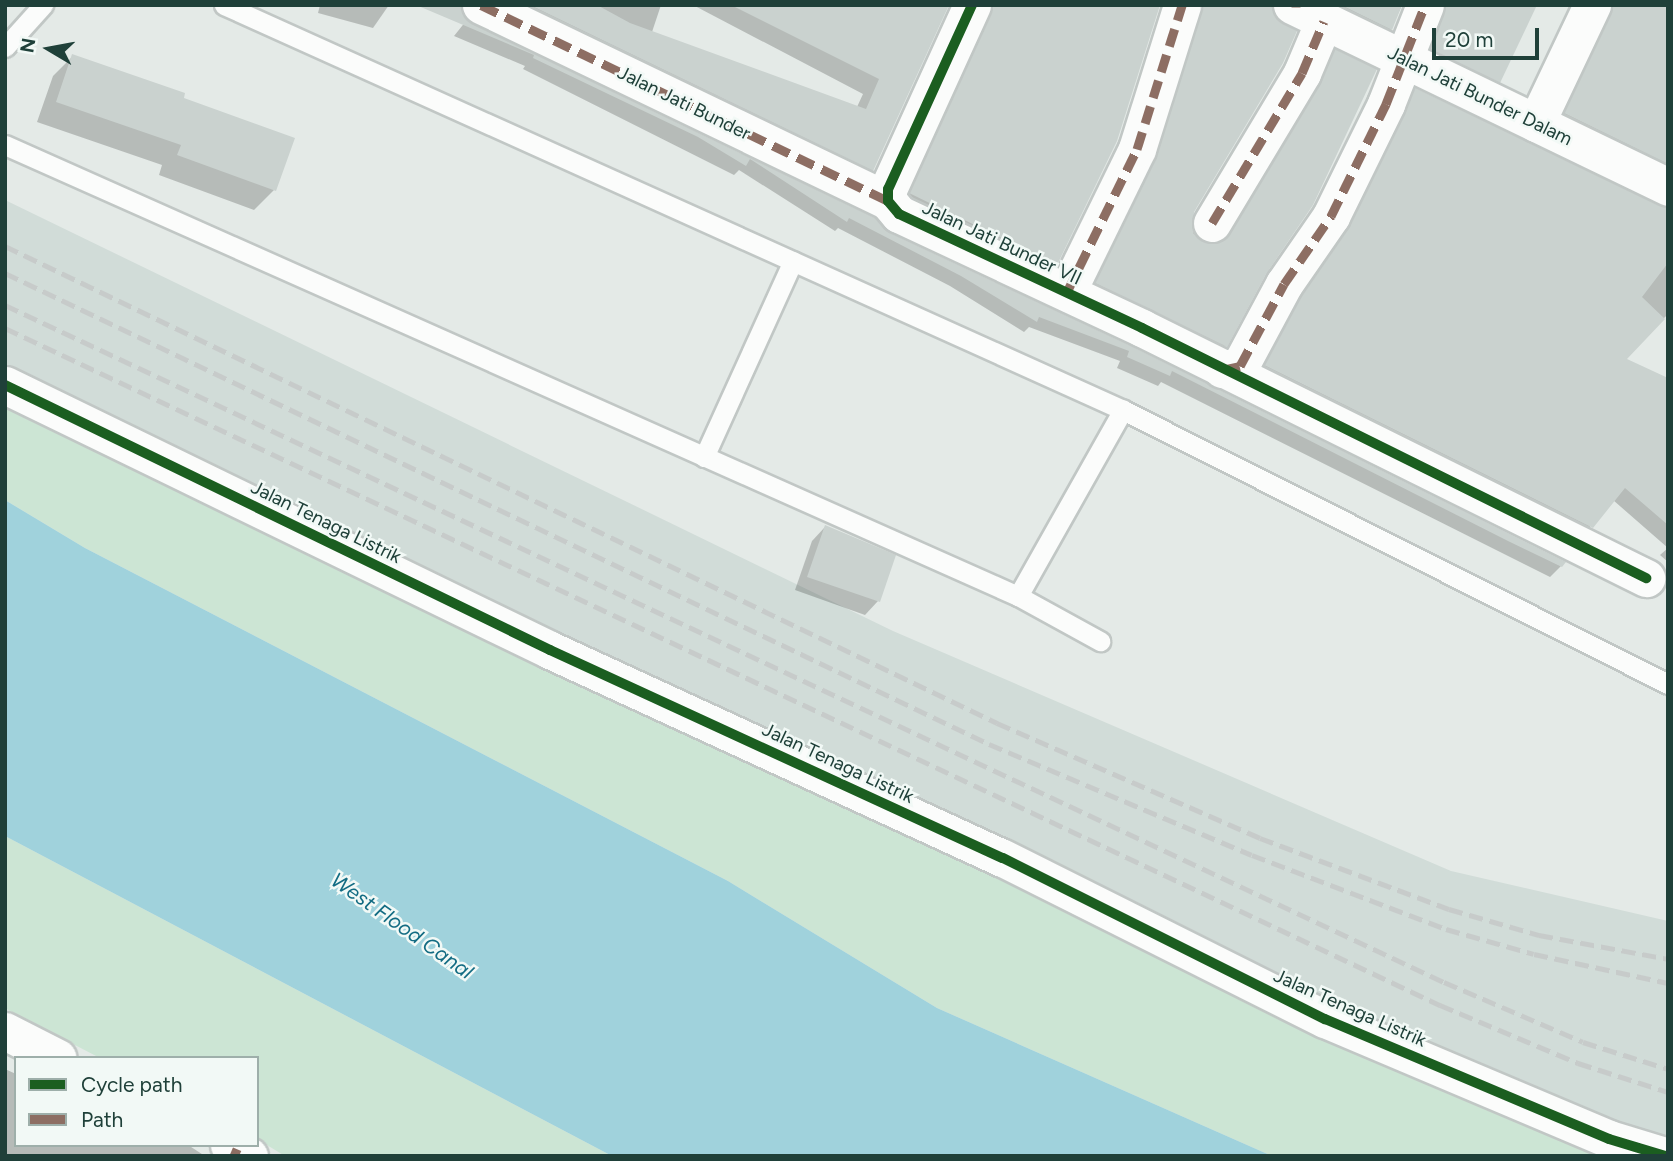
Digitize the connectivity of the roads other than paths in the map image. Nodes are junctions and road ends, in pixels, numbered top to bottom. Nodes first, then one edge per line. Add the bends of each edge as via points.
1 (43, 5) edge
2 (225, 5) edge
3 (481, 5) edge
4 (972, 5) edge
5 (1182, 5) edge
6 (1425, 5) edge
7 (1592, 5) edge
8 (1302, 10) edge
9 (5, 47) edge
10 (1403, 59) junction
11 (1536, 123) junction
12 (5, 145) edge
13 (1668, 187) edge
14 (888, 201) junction
15 (1212, 223) dead end
16 (793, 261) junction
17 (1067, 292) junction
18 (1222, 369) junction
19 (5, 385) edge
20 (1124, 410) junction
21 (704, 457) junction
22 (1646, 578) dead end
23 (1018, 596) junction
24 (1100, 640) dead end
25 (1668, 684) edge
26 (5, 1031) edge
27 (54, 1056) edge
28 (1665, 1156) edge

1 - 9 lane
2 - 16 lane
3 - 14 street, Jalan Jati Bunder
4 - 14 street via 893,174
5 - 17 street via 1137,149
6 - 10 street
7 - 11 street
8 - 10 street, Jalan Jati Bunder Dalam
8 - 15 street via 1302,73
10 - 11 street, Jalan Jati Bunder Dalam
10 - 18 street via 1331,216 1284,284 1240,366
11 - 13 street, Jalan Jati Bunder Dalam
12 - 21 lane
14 - 17 street, Jalan Jati Bunder VII via 899,214
16 - 20 lane
16 - 21 lane
17 - 18 street, Jalan Jati Bunder VII
18 - 22 street, Jalan Jati Bunder VII
19 - 28 street, Jalan Tenaga Listrik via 550,650 1003,858 1325,1019 1609,1139
20 - 23 lane
20 - 25 lane
21 - 23 lane
23 - 24 lane
26 - 27 street

